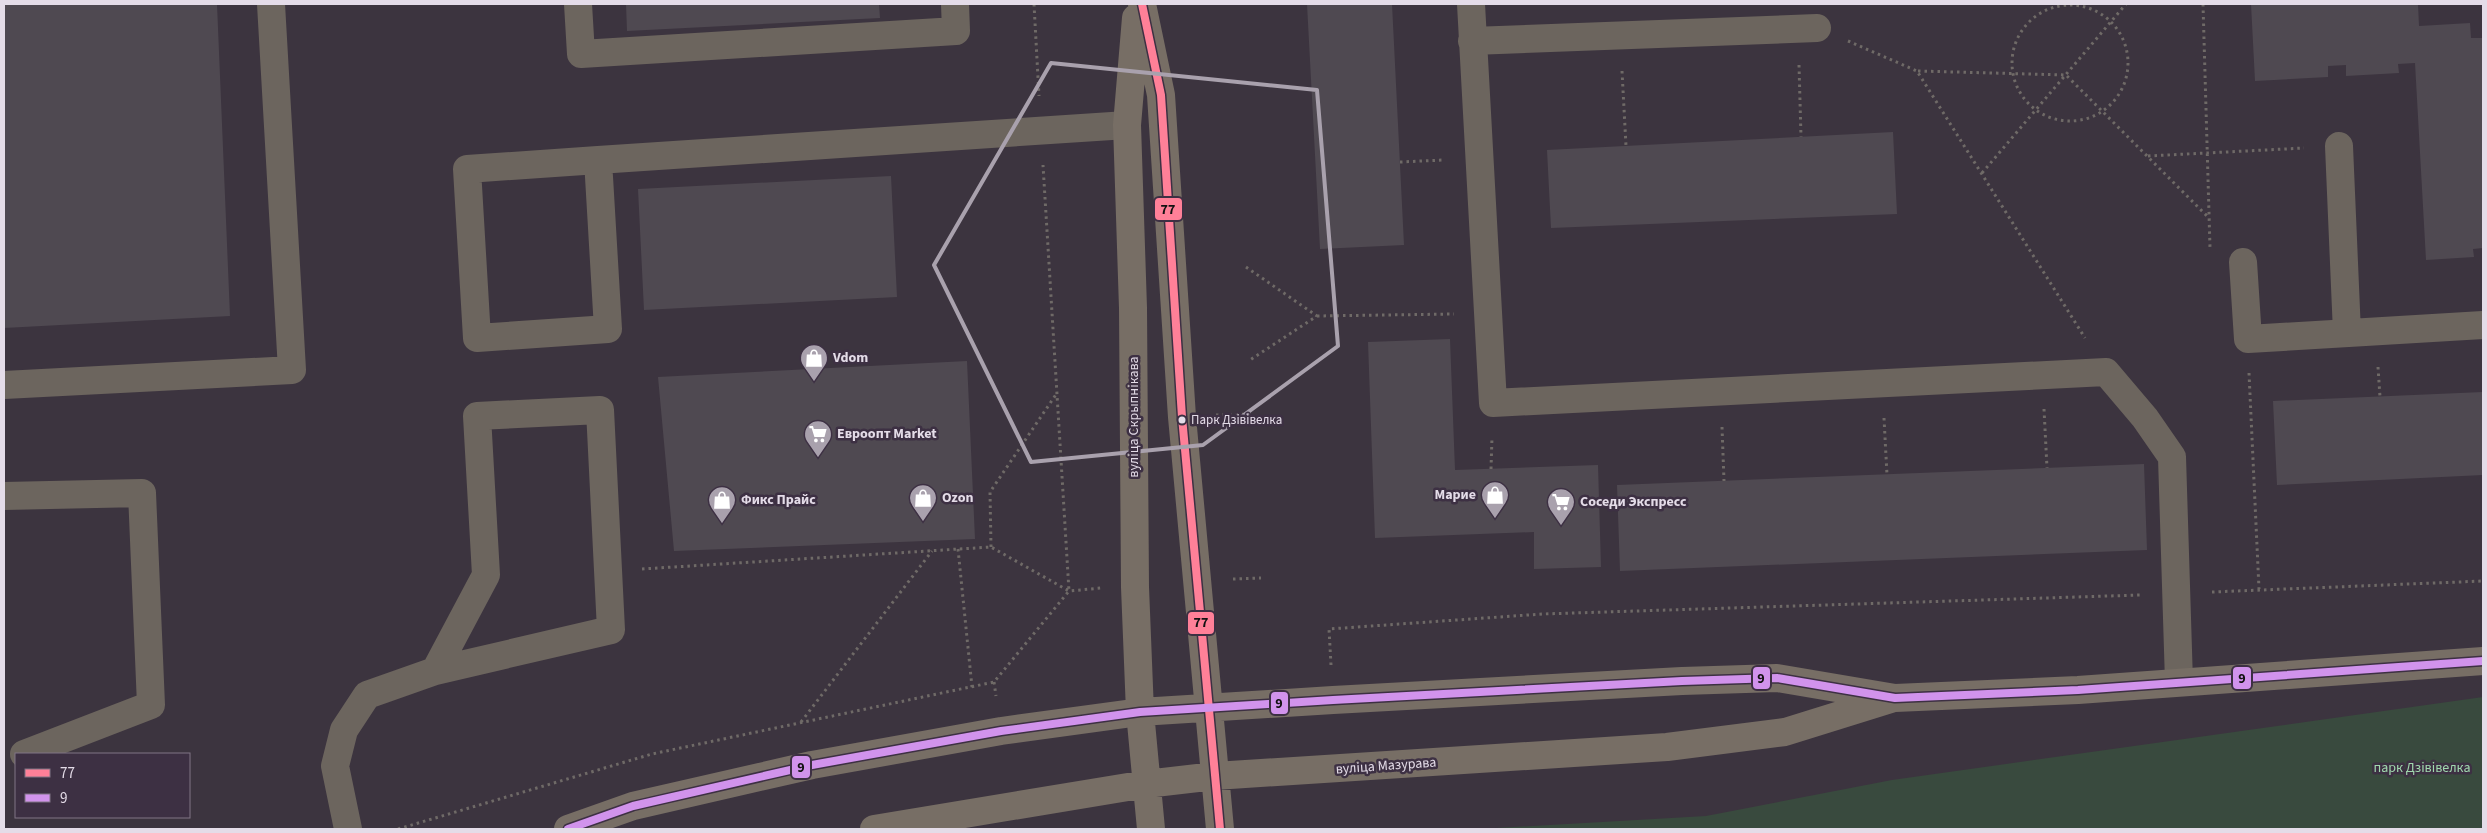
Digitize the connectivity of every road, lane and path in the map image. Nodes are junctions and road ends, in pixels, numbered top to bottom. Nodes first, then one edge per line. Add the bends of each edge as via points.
1 (271, 4) edge
2 (578, 4) edge
3 (955, 4) edge
4 (1034, 4) edge
5 (1137, 4) edge
6 (1142, 4) edge
7 (1471, 4) edge
8 (2126, 4) edge
9 (2112, 21) junction
10 (1807, 28) junction
11 (1620, 36) junction
12 (1472, 41) junction
13 (1917, 71) junction
14 (2013, 74) junction
15 (2066, 74) junction
16 (2036, 110) junction
17 (2103, 111) junction
18 (1128, 125) junction
19 (1041, 132) junction
20 (1802, 136) dead end
21 (1626, 146) dead end
22 (2339, 146) joint
23 (2147, 156) junction
24 (1479, 158) junction
25 (598, 160) junction
26 (1400, 162) dead end
27 (1982, 173) junction
28 (2209, 218) dead end
29 (2243, 262) dead end
30 (1246, 267) dead end
31 (1488, 313) junction
32 (1317, 316) junction
33 (2483, 325) edge
34 (2347, 333) junction
35 (1250, 360) dead end
36 (2106, 372) junction
37 (2042, 375) junction
38 (1882, 382) junction
39 (4, 385) edge
40 (1720, 390) junction
41 (1057, 393) junction
42 (2047, 468) dead end
43 (1887, 474) dead end
44 (1724, 481) dead end
45 (4, 496) edge
46 (991, 547) junction
47 (958, 549) junction
48 (932, 551) junction
49 (608, 571) junction
50 (1261, 578) dead end
51 (1230, 580) dead end
52 (2483, 581) edge
53 (1102, 588) dead end
54 (1069, 591) junction
55 (2176, 594) junction
56 (2483, 661) edge
57 (435, 671) junction
58 (1332, 673) dead end
59 (2179, 682) junction
60 (972, 687) junction
61 (1895, 698) junction
62 (1210, 707) junction
63 (1140, 712) junction
64 (801, 723) junction
65 (27, 753) edge
66 (1215, 776) junction
67 (1146, 784) junction
68 (348, 829) edge
69 (398, 829) edge
70 (568, 829) edge
71 (874, 829) edge
72 (1151, 829) edge
73 (1220, 829) edge

1 - 39 lane via 292,370
2 - 3 lane via 581,54 956,31
4 - 19 path
5 - 18 main road, вуліца Скрыпнікава
6 - 62 main road via 1161,95 1182,416
7 - 12 lane
8 - 9 path
9 - 14 path via 2079,5 2060,6 2043,12 2028,23 2018,38 2012,56
9 - 15 path
9 - 17 path via 2128,51 2129,68 2120,92
10 - 11 lane
10 - 13 path
10 - 20 path
11 - 12 lane
11 - 21 path
12 - 24 lane
13 - 14 path
13 - 27 path
14 - 15 path
14 - 16 path via 2017,88
15 - 16 path
15 - 17 path
16 - 17 path via 2052,119 2070,122 2087,120
16 - 27 path
17 - 23 path
18 - 19 lane
18 - 63 main road, вуліца Скрыпнікава
19 - 25 lane
19 - 41 path
22 - 23 path
22 - 34 lane
23 - 28 path
24 - 26 path
24 - 31 lane
25 - 25 lane via 608,329 477,338 467,168
27 - 36 path
29 - 34 lane via 2248,339
30 - 32 path
31 - 32 path
31 - 40 lane via 1493,403
32 - 35 path
33 - 34 lane
36 - 37 lane
36 - 55 lane via 2145,418 2172,457
37 - 38 lane
37 - 42 path
38 - 40 lane
38 - 43 path
40 - 44 path
41 - 46 path via 990,492
41 - 54 path
45 - 65 lane via 142,493 151,705
46 - 47 path
46 - 54 path
47 - 48 path
47 - 60 path
48 - 49 path
48 - 64 path
49 - 57 lane via 611,630
49 - 57 lane via 600,410 477,416 486,575
50 - 51 path
52 - 55 path
53 - 54 path
54 - 60 path via 994,682
55 - 58 path via 1542,614 1329,629
55 - 59 lane
56 - 59 main road, вуліца Мазурава
57 - 68 lane via 367,695 344,730 336,766
59 - 61 main road, вуліца Мазурава
60 - 64 path
61 - 62 main road, вуліца Мазурава via 1777,678
61 - 66 main road, вуліца Мазурава via 1785,732 1667,747
62 - 63 main road, вуліца Мазурава
62 - 66 main road
63 - 67 main road, вуліца Скрыпнікава
63 - 70 main road, вуліца Мазурава via 1001,731 812,765 633,806
64 - 69 path via 652,754
66 - 67 main road, вуліца Мазурава
66 - 73 main road
67 - 71 main road, вуліца Мазурава
67 - 72 main road, вуліца Скрыпнікава

